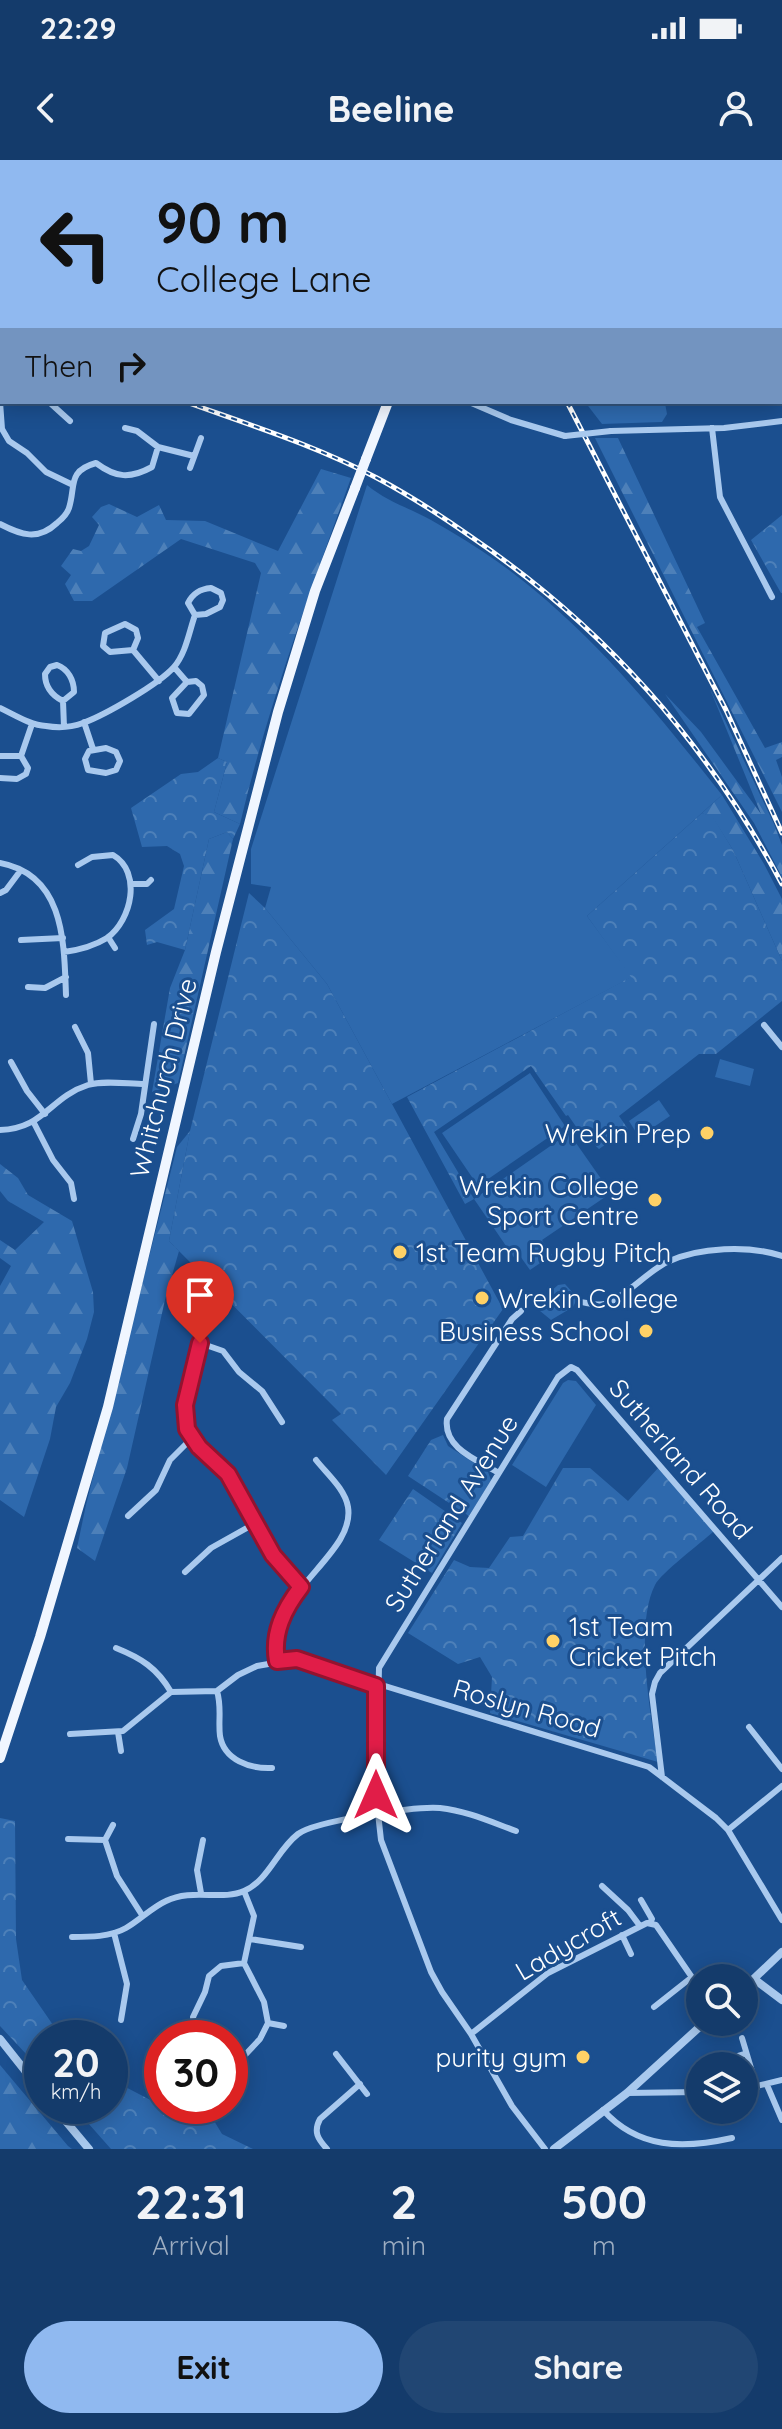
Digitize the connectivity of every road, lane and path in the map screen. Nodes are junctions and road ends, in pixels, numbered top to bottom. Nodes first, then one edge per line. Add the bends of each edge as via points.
1 (3, 404) edge
2 (51, 404) edge
3 (474, 404) edge
4 (386, 408) edge
5 (70, 421) dead end
6 (782, 421) edge
7 (125, 428) dead end
8 (713, 428) junction
9 (201, 438) dead end
10 (158, 447) junction
11 (194, 456) junction
12 (190, 468) dead end
13 (73, 485) junction
14 (0, 524) edge
15 (772, 597) dead end
16 (195, 615) junction
17 (133, 650) junction
18 (174, 667) junction
19 (159, 681) junction
20 (187, 682) junction
21 (63, 701) junction
22 (0, 708) edge
23 (84, 722) junction
24 (32, 724) junction
25 (64, 727) junction
26 (93, 749) junction
27 (0, 756) edge
28 (21, 756) junction
29 (0, 778) edge
30 (0, 863) edge
31 (78, 865) dead end
32 (21, 870) junction
33 (151, 880) dead end
34 (131, 884) junction
35 (0, 893) edge
36 (108, 937) junction
37 (63, 938) junction
38 (21, 940) dead end
39 (115, 948) dead end
40 (64, 952) junction
41 (66, 977) junction
42 (28, 987) dead end
43 (66, 995) dead end
44 (154, 1024) dead end
45 (764, 1025) dead end
46 (75, 1027) dead end
47 (782, 1047) edge
48 (11, 1062) dead end
49 (91, 1084) junction
50 (145, 1084) junction
51 (45, 1114) junction
52 (34, 1123) junction
53 (0, 1130) edge
54 (133, 1139) dead end
55 (84, 1191) dead end
56 (781, 1256) edge
57 (581, 1302) dead end
58 (521, 1311) dead end
59 (203, 1331) dead end
60 (200, 1343) junction
61 (571, 1367) joint
62 (282, 1422) dead end
63 (192, 1438) junction
64 (316, 1460) dead end
65 (499, 1473) junction
66 (128, 1516) dead end
67 (254, 1524) junction
68 (782, 1558) edge
69 (185, 1572) dead end
70 (759, 1581) junction
71 (301, 1587) junction
72 (782, 1607) edge
73 (116, 1648) dead end
74 (277, 1661) junction
75 (376, 1686) junction
76 (217, 1691) junction
77 (171, 1692) junction
78 (749, 1727) dead end
79 (118, 1732) junction
80 (70, 1734) dead end
81 (121, 1751) dead end
82 (0, 1758) edge
83 (272, 1768) dead end
84 (782, 1769) edge
85 (662, 1777) junction
86 (782, 1786) edge
87 (376, 1815) junction
88 (113, 1825) dead end
89 (728, 1830) junction
90 (516, 1831) dead end
91 (68, 1839) dead end
92 (105, 1840) junction
93 (203, 1840) dead end
94 (602, 1886) dead end
95 (244, 1891) junction
96 (201, 1893) junction
97 (641, 1900) dead end
98 (142, 1915) junction
99 (782, 1920) edge
100 (650, 1923) junction
101 (640, 1926) junction
102 (114, 1933) junction
103 (622, 1935) junction
104 (72, 1937) dead end
105 (250, 1939) junction
106 (301, 1947) dead end
107 (627, 1951) dead end
108 (782, 1952) edge
109 (244, 1963) junction
110 (686, 1968) edge
111 (758, 1975) edge
112 (686, 1982) edge
113 (758, 1982) edge
114 (782, 2000) edge
115 (654, 2007) dead end
116 (121, 2020) dead end
117 (194, 2020) edge
118 (268, 2023) junction
119 (284, 2026) dead end
120 (471, 2034) junction
121 (690, 2036) edge
122 (742, 2038) dead end
123 (0, 2039) edge
124 (248, 2052) edge
125 (744, 2052) edge
126 (336, 2054) dead end
127 (24, 2069) edge
128 (782, 2080) edge
129 (360, 2084) junction
130 (767, 2085) junction
131 (758, 2088) edge
132 (686, 2092) edge
133 (627, 2093) junction
134 (367, 2094) dead end
135 (603, 2110) junction
136 (782, 2120) edge
137 (68, 2124) edge
138 (732, 2138) dead end
139 (89, 2149) edge
140 (327, 2149) edge
141 (545, 2149) edge
142 (554, 2149) edge

1 - 13 street via 2,429 9,441 46,472
2 - 5 street
3 - 8 street, bridge via 565,436
4 - 82 main road, Whitchurch Drive, bridge via 315,591 278,712 108,1407
6 - 8 street
7 - 10 street
8 - 15 street via 720,497
9 - 11 street
10 - 11 street
10 - 13 street via 152,467 139,474 121,477 96,463 76,474
11 - 12 street
13 - 14 street via 68,510 40,535
16 - 16 street via 188,603 197,591 211,588 221,593 220,607
16 - 18 street
17 - 17 street via 110,652 103,646 105,633 131,626 138,638
17 - 19 street
18 - 19 street
18 - 20 street
19 - 23 street
20 - 20 street via 196,681 204,695 183,715 172,698
21 - 21 street via 45,682 45,674 57,665 74,686
21 - 25 street
22 - 24 street
23 - 25 street
23 - 26 street
24 - 25 street
24 - 28 street
26 - 26 street via 116,752 116,770 88,770 85,759
27 - 28 street
28 - 29 street via 26,774
30 - 32 street
31 - 34 street via 113,855 127,867
32 - 35 street
32 - 37 street via 51,900
33 - 34 street
34 - 36 street via 121,921
36 - 39 street
36 - 40 street
37 - 38 street
37 - 40 street
40 - 41 street
41 - 42 street via 45,988
41 - 43 street
44 - 50 street
45 - 47 street
46 - 49 street via 88,1053
48 - 51 street
49 - 50 street
49 - 51 street via 63,1096
50 - 54 street
51 - 52 street
52 - 53 street
52 - 55 street via 74,1196
56 - 57 street via 747,1250 682,1256 606,1303
58 - 65 street via 447,1419 445,1431 451,1443
59 - 60 street
60 - 62 street via 223,1351 262,1391
60 - 63 street via 185,1405
61 - 65 street, Sutherland Avenue via 558,1377
61 - 70 street, Sutherland Road
63 - 66 street via 170,1460 156,1490
63 - 67 street via 228,1474
64 - 71 street via 344,1496 347,1521
65 - 75 street, Sutherland Avenue via 379,1668
67 - 69 street via 211,1548
67 - 71 street via 279,1565
68 - 70 street
70 - 72 street, Sutherland Road
70 - 85 street via 655,1682
71 - 74 street via 279,1626
73 - 77 street via 151,1666
74 - 75 street, Roslyn Road via 297,1659
74 - 76 street via 246,1670
75 - 85 street, Roslyn Road via 630,1760
75 - 87 street
76 - 77 street
76 - 83 street via 226,1749 246,1765
77 - 79 street via 130,1728
78 - 84 street
79 - 80 street
79 - 81 street
85 - 89 street, Roslyn Road
86 - 89 street
87 - 90 street via 440,1808
87 - 95 street via 302,1831
87 - 120 street via 426,1961
88 - 92 street
89 - 99 street, Roslyn Road
91 - 92 street
92 - 98 street via 117,1876
93 - 96 street via 197,1870
94 - 101 street
95 - 96 street
95 - 105 street via 254,1916
96 - 98 street via 169,1899
97 - 100 street, Ladycroft
98 - 102 street
100 - 101 street, Ladycroft
100 - 110 street, Ladycroft
101 - 103 street, Ladycroft
102 - 104 street
102 - 116 street via 127,1984
103 - 107 street
103 - 120 street, Ladycroft via 548,1973
105 - 106 street
105 - 109 street
108 - 111 street
109 - 117 street via 221,1966 209,1976
109 - 118 street via 264,2002
112 - 115 street
113 - 114 street
118 - 119 street
118 - 124 street
120 - 141 street via 512,2106
121 - 133 street
122 - 125 street
123 - 127 street
126 - 129 street
128 - 130 street
129 - 134 street
129 - 140 street via 316,2126 318,2140
130 - 131 street
130 - 136 street
132 - 133 street
133 - 135 street
135 - 138 street via 632,2137 654,2145 703,2148
135 - 142 street
137 - 139 street

